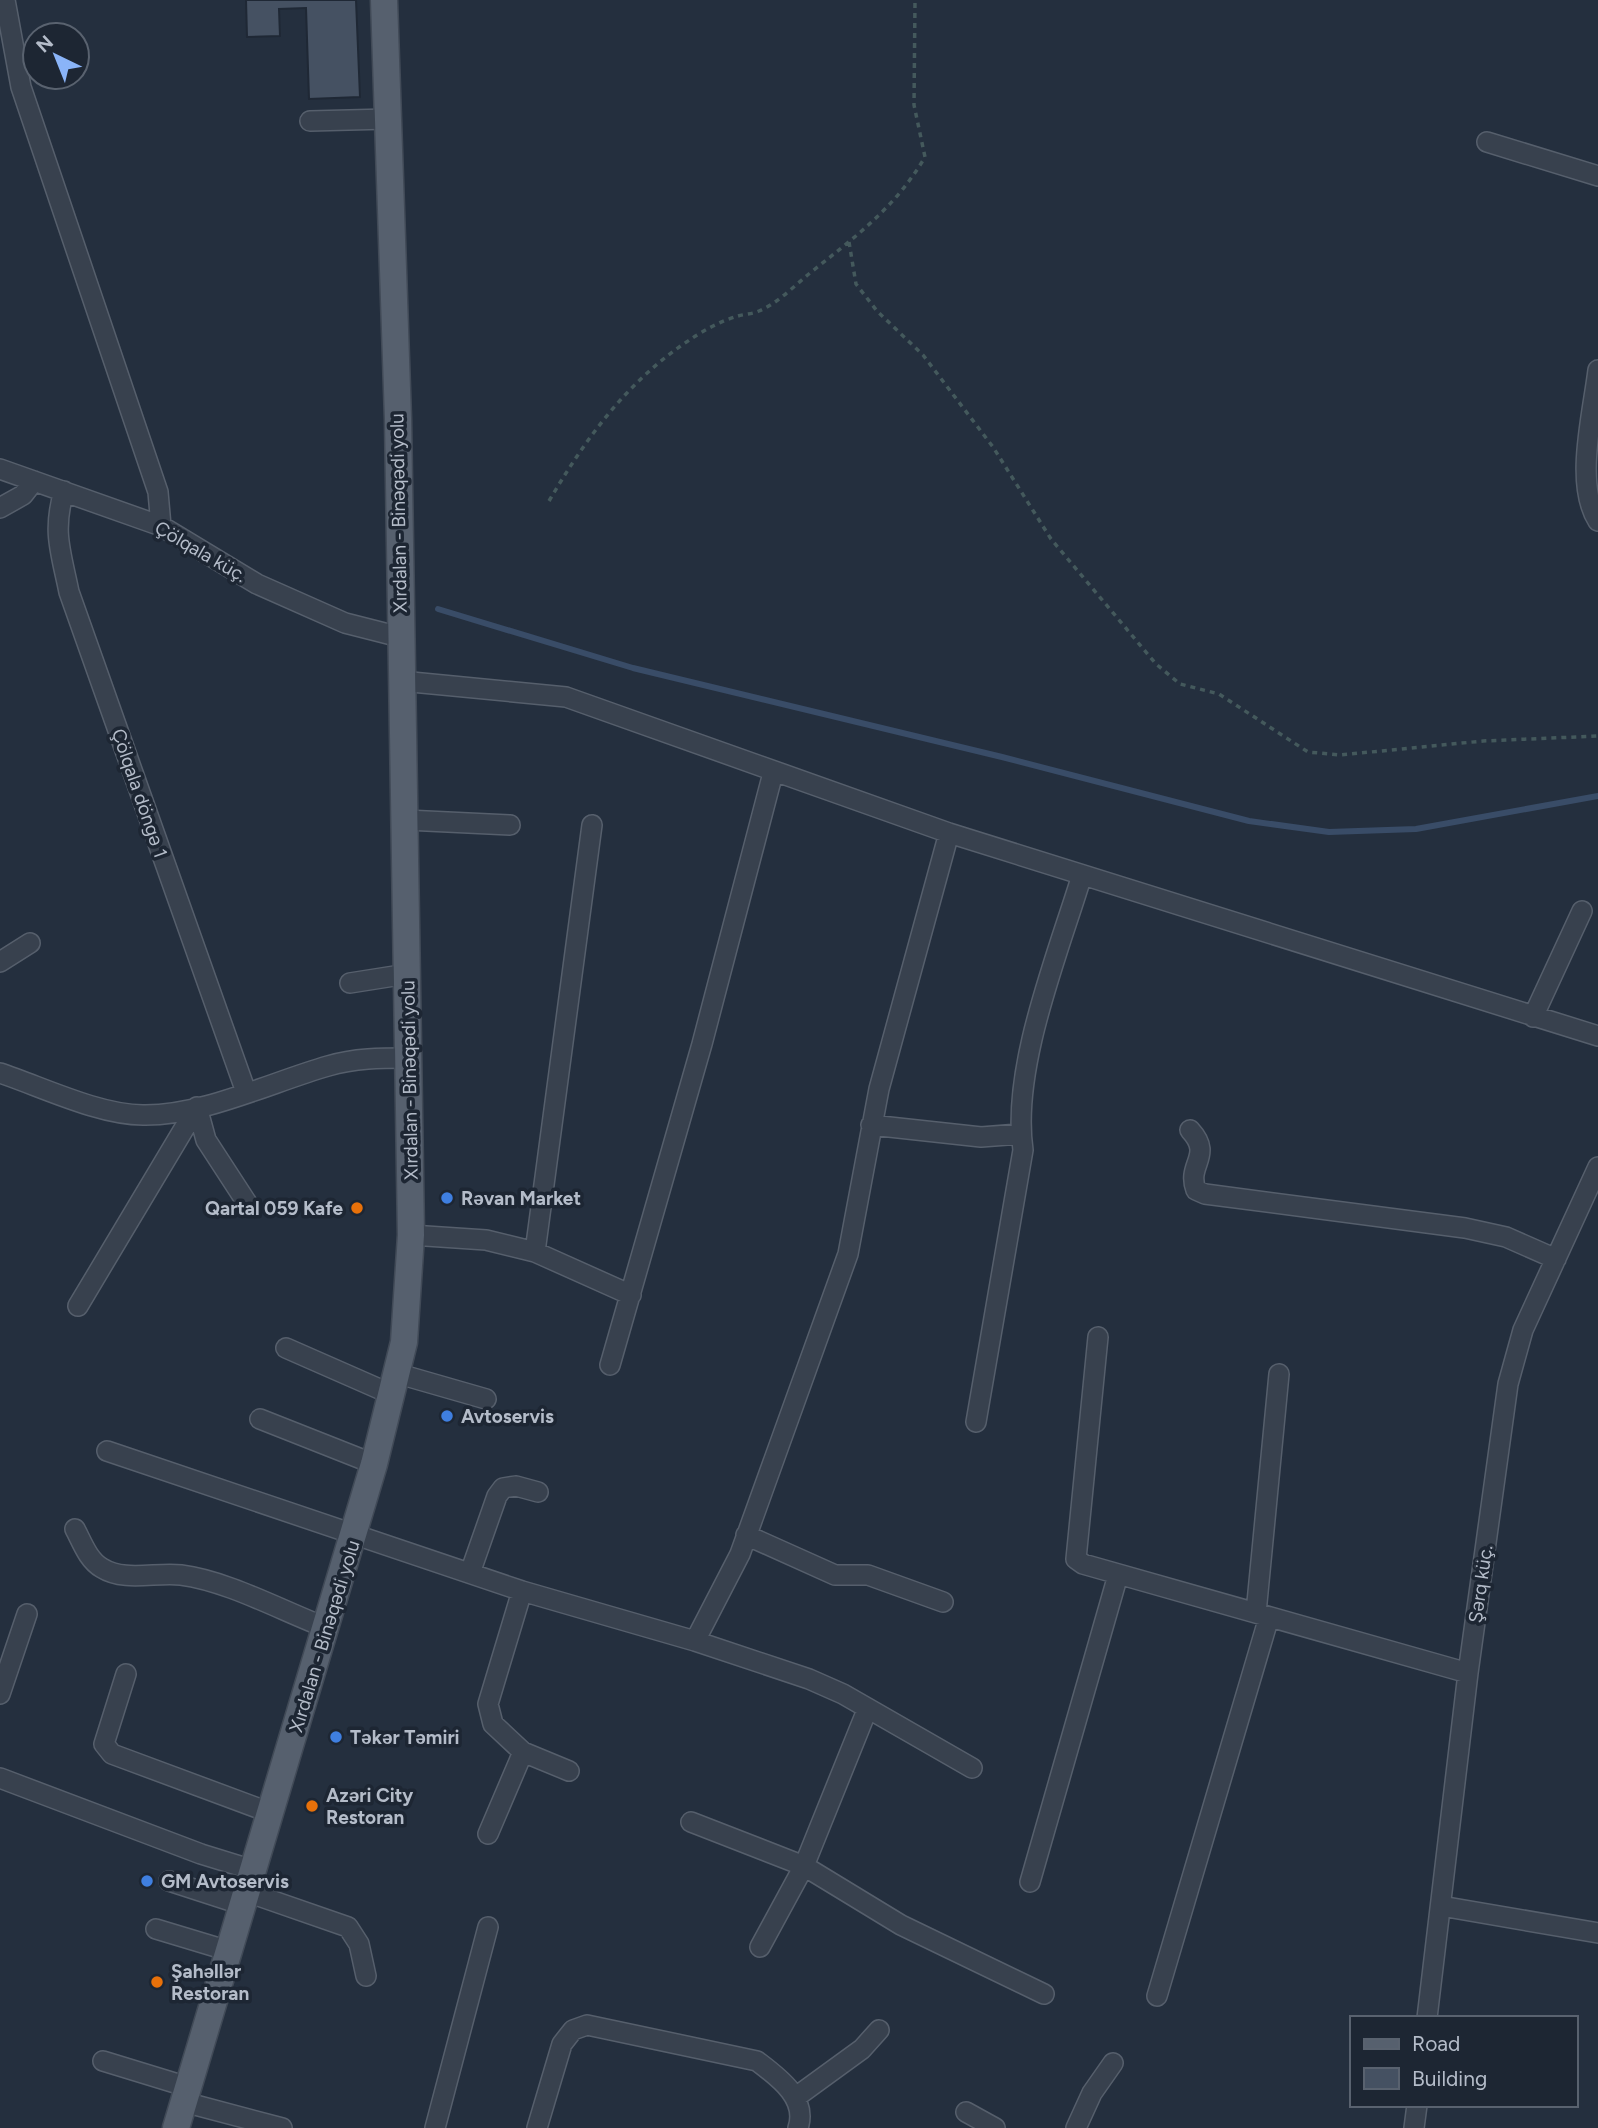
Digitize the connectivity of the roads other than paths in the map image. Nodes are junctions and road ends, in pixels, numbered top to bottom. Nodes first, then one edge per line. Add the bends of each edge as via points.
1 (5, 0) edge
2 (384, 0) edge
3 (388, 119) junction
4 (310, 121) dead end
5 (1487, 142) dead end
6 (1598, 176) edge
7 (1598, 370) edge
8 (0, 469) edge
9 (34, 481) junction
10 (64, 491) junction
11 (0, 508) edge
12 (1598, 521) edge
13 (161, 526) junction
14 (400, 637) junction
15 (401, 681) junction
16 (773, 772) junction
17 (406, 820) junction
18 (510, 825) dead end
19 (593, 825) dead end
20 (949, 833) junction
21 (1082, 875) junction
22 (1582, 911) dead end
23 (30, 943) dead end
24 (0, 962) edge
25 (407, 974) junction
26 (350, 983) dead end
27 (1533, 1017) junction
28 (1598, 1037) edge
29 (408, 1059) junction
30 (0, 1073) edge
31 (246, 1092) junction
32 (197, 1107) junction
33 (872, 1125) junction
34 (1190, 1130) dead end
35 (1020, 1134) junction
36 (1598, 1167) edge
37 (247, 1203) dead end
38 (411, 1236) junction
39 (536, 1252) junction
40 (1556, 1259) junction
41 (631, 1295) junction
42 (78, 1307) dead end
43 (1098, 1337) dead end
44 (286, 1348) dead end
45 (610, 1365) dead end
46 (1279, 1374) dead end
47 (396, 1384) junction
48 (486, 1399) dead end
49 (260, 1419) dead end
50 (976, 1422) dead end
51 (107, 1451) dead end
52 (374, 1464) junction
53 (538, 1492) dead end
54 (75, 1529) dead end
55 (354, 1534) junction
56 (746, 1535) junction
57 (470, 1573) junction
58 (1118, 1575) junction
59 (522, 1591) junction
60 (943, 1602) dead end
61 (27, 1614) dead end
62 (1262, 1615) junction
63 (327, 1628) junction
64 (695, 1641) junction
65 (1468, 1673) junction
66 (126, 1674) dead end
67 (0, 1694) edge
68 (867, 1710) junction
69 (523, 1752) junction
70 (972, 1768) dead end
71 (569, 1771) dead end
72 (0, 1778) edge
73 (271, 1813) junction
74 (691, 1822) dead end
75 (488, 1834) dead end
76 (804, 1866) junction
77 (169, 1881) dead end
78 (1030, 1882) dead end
79 (248, 1889) junction
80 (1441, 1906) junction
81 (488, 1927) dead end
82 (156, 1928) dead end
83 (1598, 1933) edge
84 (760, 1947) dead end
85 (229, 1951) junction
86 (366, 1976) dead end
87 (1044, 1994) dead end
88 (1157, 1996) dead end
89 (1427, 2016) edge
90 (879, 2031) dead end
91 (103, 2061) dead end
92 (1113, 2063) dead end
93 (186, 2095) junction
94 (796, 2097) junction
95 (1417, 2107) edge
96 (966, 2112) dead end
97 (176, 2128) edge
98 (282, 2128) edge
99 (435, 2128) edge
100 (537, 2128) edge
101 (798, 2128) edge
102 (995, 2128) edge
103 (1076, 2128) edge
104 (1414, 2128) edge

1 - 13 street via 21,87 158,492
2 - 3 main road, Xırdalan - Binəqədi yolu
3 - 4 street
3 - 14 main road, Xırdalan - Binəqədi yolu
5 - 6 street
7 - 12 street via 1585,482
8 - 9 street, Çölqala küç.
9 - 10 street, Çölqala küç.
9 - 11 street via 23,495
10 - 13 street, Çölqala küç.
10 - 31 street, Çölqala döngə 1 via 57,528 69,592
13 - 14 street, Çölqala küç. via 257,584 345,623
14 - 15 main road, Xırdalan - Binəqədi yolu
15 - 16 street via 566,697
15 - 17 main road, Xırdalan - Binəqədi yolu
16 - 20 street
16 - 41 street
17 - 18 street
17 - 25 main road, Xırdalan - Binəqədi yolu
19 - 39 street
20 - 21 street
20 - 33 street
21 - 27 street
21 - 35 street via 1030,1051
22 - 27 street
23 - 24 street
25 - 26 street
25 - 29 main road, Xırdalan - Binəqədi yolu
27 - 28 street
29 - 31 street via 367,1058 329,1065
29 - 38 main road, Xırdalan - Binəqədi yolu
30 - 32 street via 141,1116
31 - 32 street
32 - 37 street via 206,1140
32 - 42 street
33 - 35 street via 981,1137
33 - 56 street via 848,1254
34 - 40 street via 1201,1142 1202,1151 1192,1180 1196,1191 1465,1228 1506,1237
35 - 50 street via 1023,1150
36 - 40 street, Şərq küç.
38 - 39 street via 486,1240
38 - 47 main road, Xırdalan - Binəqədi yolu via 408,1308
39 - 41 street
40 - 65 street, Şərq küç. via 1523,1330 1508,1384
41 - 45 street
43 - 58 street via 1076,1559
44 - 47 street
46 - 62 street
47 - 48 street
47 - 52 main road, Xırdalan - Binəqədi yolu
49 - 52 street
51 - 55 street
52 - 55 main road, Xırdalan - Binəqədi yolu
53 - 57 street via 503,1488
54 - 63 street via 89,1557 101,1568 119,1574 178,1574 202,1579
55 - 57 street
55 - 63 main road, Xırdalan - Binəqədi yolu
56 - 60 street via 835,1575 868,1575
56 - 64 street
57 - 59 street
58 - 62 street
58 - 78 street
59 - 64 street
59 - 69 street via 488,1704 493,1724
61 - 67 street
62 - 65 street
62 - 88 street
63 - 73 main road, Xırdalan - Binəqədi yolu
64 - 68 street via 809,1679
65 - 80 street, Şərq küç.
66 - 73 street via 104,1744 112,1754
68 - 70 street
68 - 76 street
69 - 71 street
69 - 75 street
72 - 79 street via 180,1846
73 - 79 main road, Xırdalan - Binəqədi yolu
74 - 76 street
76 - 84 street
76 - 87 street via 901,1925
77 - 79 street
79 - 85 main road, Xırdalan - Binəqədi yolu
79 - 86 street via 348,1927 359,1944
80 - 83 street
80 - 89 street, Şərq küç.
81 - 99 street
82 - 85 street
85 - 93 main road, Xırdalan - Binəqədi yolu
90 - 94 street via 862,2049
91 - 93 street
92 - 103 street
93 - 97 main road, Xırdalan - Binəqədi yolu
93 - 98 street
94 - 100 street via 757,2061 587,2025 573,2031 562,2044
94 - 101 street
95 - 104 street
96 - 102 street

